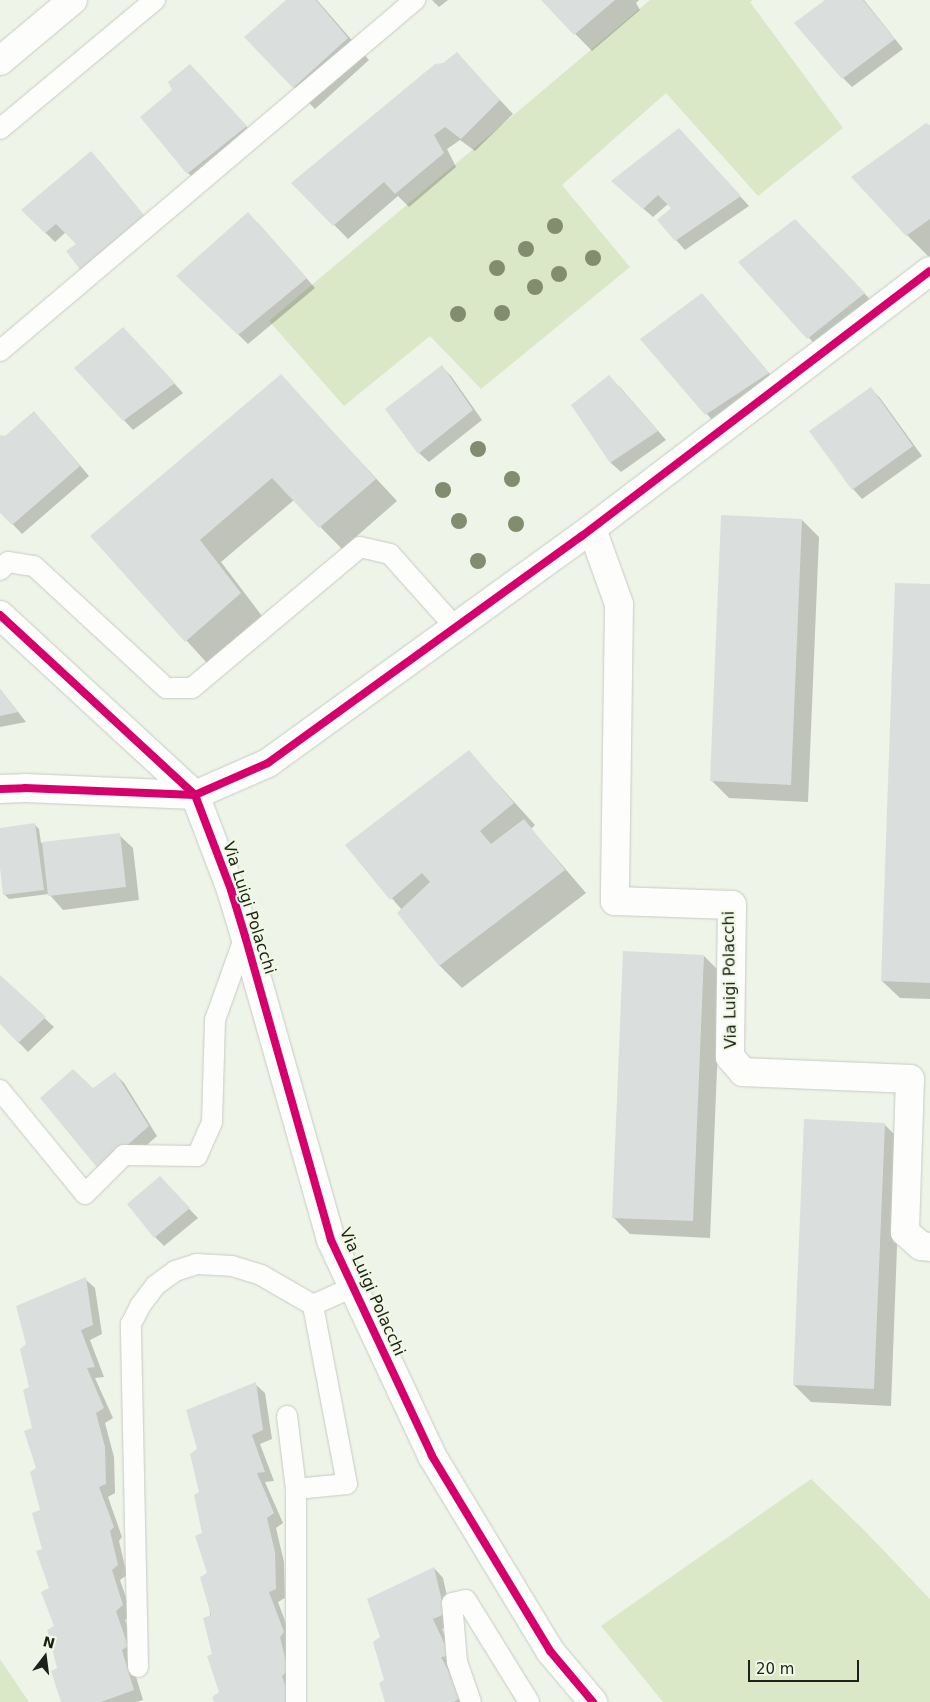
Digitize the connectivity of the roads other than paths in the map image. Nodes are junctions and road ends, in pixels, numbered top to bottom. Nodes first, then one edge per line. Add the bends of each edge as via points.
1 (73, 0) edge
2 (155, 0) edge
3 (415, 0) edge
4 (0, 61) edge
5 (0, 129) edge
6 (930, 271) edge
7 (0, 351) edge
8 (592, 529) junction
9 (0, 570) edge
10 (0, 616) edge
11 (456, 628) junction
12 (0, 790) edge
13 (195, 795) junction
14 (245, 936) junction
15 (0, 1090) edge
16 (930, 1246) edge
17 (353, 1287) junction
18 (313, 1305) junction
19 (287, 1416) dead end
20 (296, 1489) junction
21 (138, 1667) dead end
22 (296, 1702) edge
23 (471, 1702) edge
24 (529, 1702) edge
25 (593, 1702) edge

1 - 4 street
2 - 5 lane
3 - 7 lane
6 - 8 street
8 - 11 street
8 - 16 street, Via Luigi Polacchi via 618,604 615,900 732,905 730,1057 743,1072 910,1079 906,1232 921,1246
9 - 11 lane via 8,562 34,566 166,688 192,688 360,548 390,554
10 - 13 street
11 - 13 street via 268,763
12 - 13 street via 25,788
13 - 14 street, Via Luigi Polacchi
14 - 15 lane, Via Luigi Polacchi via 215,1020 212,1122 197,1156 124,1154 85,1194
14 - 17 street, Via Luigi Polacchi via 331,1240
17 - 18 lane, Via Luigi Polacchi
17 - 25 street, Via Luigi Polacchi via 432,1456 550,1651
18 - 20 lane via 347,1484
18 - 21 lane via 261,1275 232,1266 196,1264 175,1271 156,1285 131,1324
19 - 20 lane
20 - 22 lane
23 - 24 lane via 456,1662 452,1602 466,1600

